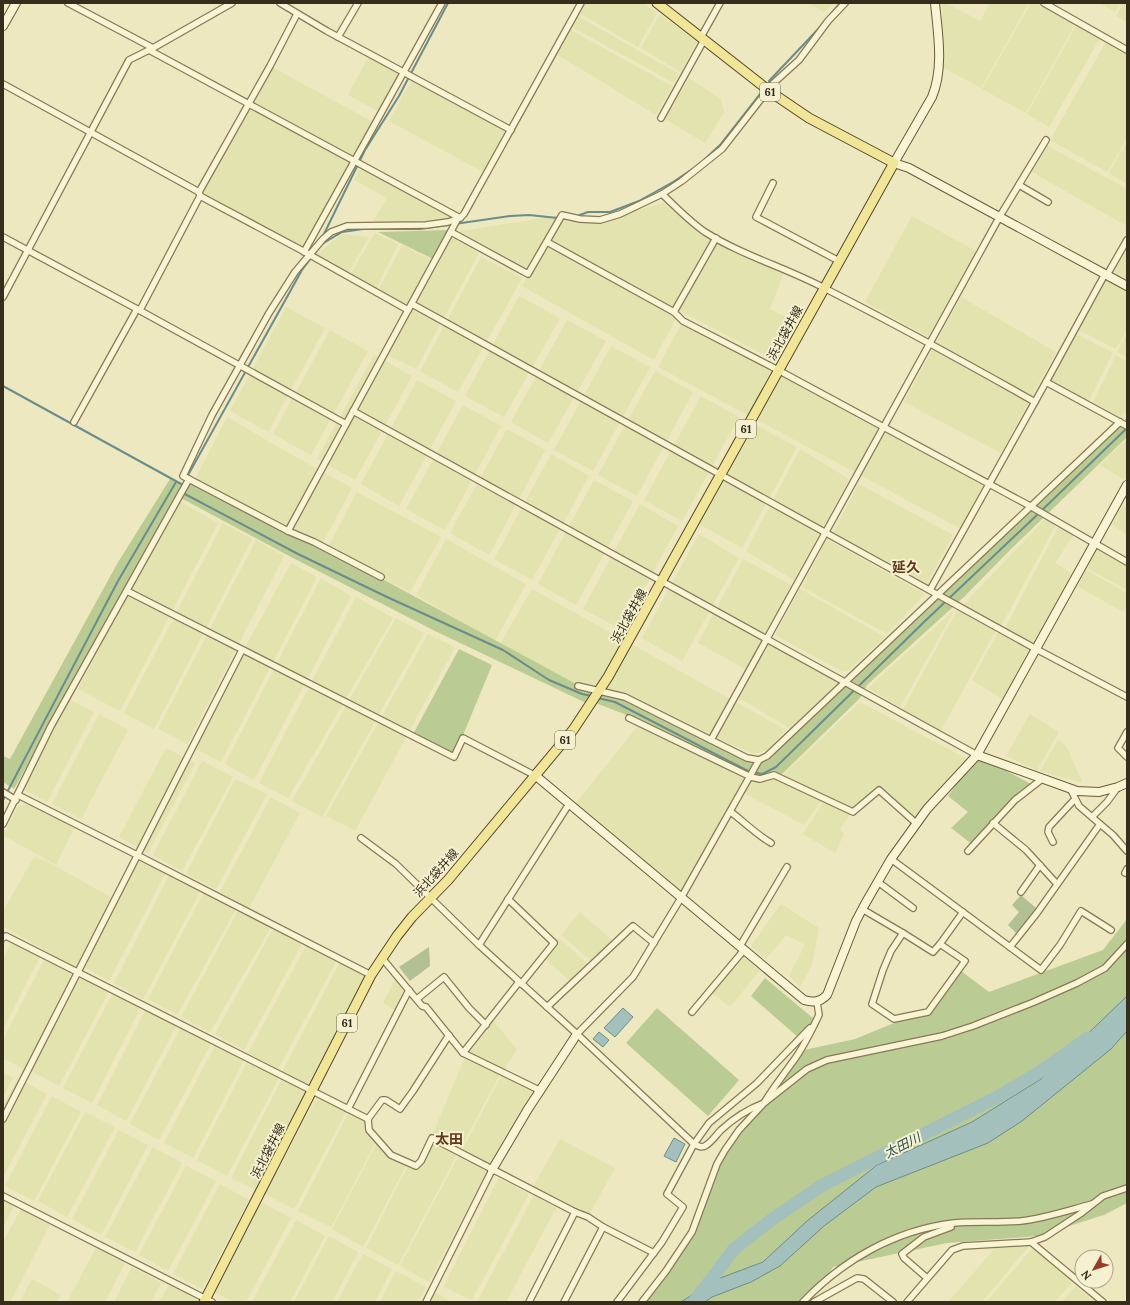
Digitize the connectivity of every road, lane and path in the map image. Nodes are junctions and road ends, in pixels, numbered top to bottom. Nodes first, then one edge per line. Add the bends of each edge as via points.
1 (16, 3) edge
2 (68, 3) edge
3 (232, 3) edge
4 (280, 3) edge
5 (358, 3) edge
6 (581, 3) edge
7 (657, 3) edge
8 (720, 3) edge
9 (845, 3) edge
10 (935, 3) edge
11 (1044, 3) edge
12 (440, 4) edge
13 (297, 14) junction
14 (3, 26) edge
15 (338, 37) junction
16 (702, 39) junction
17 (151, 49) junction
18 (1127, 50) edge
19 (404, 73) junction
20 (3, 84) edge
21 (767, 90) junction
22 (248, 104) junction
23 (661, 118) dead end
24 (512, 130) junction
25 (92, 131) junction
26 (1046, 140) dead end
27 (356, 162) junction
28 (894, 163) junction
29 (773, 183) dead end
30 (1019, 185) junction
31 (200, 194) junction
32 (662, 194) junction
33 (1048, 202) dead end
34 (1000, 216) junction
35 (459, 219) junction
36 (450, 232) junction
37 (3, 237) edge
38 (716, 238) junction
39 (1127, 240) edge
40 (547, 242) junction
41 (28, 251) junction
42 (307, 254) junction
43 (839, 261) junction
44 (1106, 274) junction
45 (1127, 286) edge
46 (824, 288) junction
47 (3, 297) edge
48 (412, 304) junction
49 (139, 309) junction
50 (408, 310) junction
51 (674, 312) junction
52 (930, 342) junction
53 (239, 366) junction
54 (778, 370) junction
55 (1046, 382) junction
56 (1035, 402) junction
57 (353, 411) junction
58 (74, 422) dead end
59 (1120, 422) junction
60 (346, 424) junction
61 (1127, 426) edge
62 (884, 428) junction
63 (721, 475) junction
64 (189, 479) junction
65 (988, 485) junction
66 (1127, 485) edge
67 (1030, 506) junction
68 (288, 531) junction
69 (826, 533) junction
70 (1095, 544) junction
71 (1127, 562) edge
72 (381, 577) dead end
73 (662, 581) junction
74 (930, 590) junction
75 (127, 591) junction
76 (938, 594) junction
77 (766, 639) junction
78 (1036, 649) junction
79 (242, 650) junction
80 (845, 682) junction
81 (578, 686) dead end
82 (598, 692) junction
83 (1127, 697) edge
84 (629, 718) dead end
85 (1127, 732) edge
86 (711, 740) junction
87 (977, 755) junction
88 (1127, 757) edge
89 (759, 760) junction
90 (536, 776) junction
91 (751, 777) junction
92 (1042, 779) junction
93 (1127, 783) edge
94 (1118, 787) junction
95 (1070, 788) junction
96 (3, 792) edge
97 (17, 798) junction
98 (1075, 799) junction
99 (569, 804) junction
100 (730, 812) junction
101 (1092, 817) junction
102 (993, 823) junction
103 (3, 824) edge
104 (917, 824) junction
105 (1100, 824) junction
106 (361, 838) dead end
107 (1053, 842) dead end
108 (771, 843) dead end
109 (968, 851) dead end
110 (1127, 851) edge
111 (137, 855) junction
112 (892, 859) junction
113 (1040, 865) junction
114 (788, 867) dead end
115 (878, 882) junction
116 (1057, 884) junction
117 (1021, 892) dead end
118 (430, 898) junction
119 (681, 898) junction
120 (508, 899) junction
121 (913, 908) dead end
122 (862, 909) junction
123 (962, 912) junction
124 (1111, 930) dead end
125 (903, 933) junction
126 (3, 938) edge
127 (654, 943) junction
128 (940, 944) junction
129 (1127, 944) edge
130 (479, 945) junction
131 (1010, 947) junction
132 (742, 948) junction
133 (382, 958) junction
134 (77, 972) junction
135 (371, 975) junction
136 (520, 983) junction
137 (409, 990) junction
138 (416, 999) junction
139 (817, 1002) junction
140 (547, 1007) junction
141 (692, 1012) dead end
142 (815, 1022) junction
143 (486, 1025) junction
144 (577, 1034) junction
145 (449, 1035) junction
146 (463, 1053) junction
147 (312, 1090) junction
148 (541, 1091) junction
149 (764, 1103) junction
150 (348, 1109) junction
151 (3, 1119) edge
152 (368, 1119) junction
153 (694, 1144) junction
154 (492, 1170) junction
155 (1127, 1188) edge
156 (3, 1196) edge
157 (1092, 1204) junction
158 (575, 1212) junction
159 (951, 1224) junction
160 (603, 1227) junction
161 (1031, 1242) junction
162 (654, 1253) junction
163 (927, 1278) junction
164 (207, 1301) edge
165 (426, 1302) edge
166 (529, 1302) edge
167 (564, 1302) edge
168 (617, 1302) edge
169 (642, 1302) edge
170 (803, 1302) edge
171 (814, 1302) edge
172 (893, 1302) edge
173 (907, 1302) edge
174 (1103, 1302) edge

1 - 14 street
2 - 17 street
3 - 17 street
4 - 13 street
5 - 15 street
6 - 24 street
7 - 16 main road, 61
8 - 16 street
9 - 21 street via 798,60
10 - 28 street via 939,45 936,85 932,97
11 - 18 street
12 - 19 street
13 - 15 street
13 - 22 street
15 - 19 street
16 - 21 main road, 61
16 - 23 street
17 - 22 street
17 - 25 street via 129,60
19 - 24 street
19 - 27 street
20 - 25 street
21 - 28 main road, 61 via 809,118
21 - 32 street via 722,148 682,182
22 - 27 street
22 - 31 street
24 - 35 street
25 - 31 street
25 - 41 street
26 - 30 street
27 - 35 street
27 - 42 street
28 - 34 street via 909,168
28 - 43 main road, 浜北袋井線 / 61
29 - 43 street via 756,217
30 - 33 street
30 - 34 street
31 - 42 street
31 - 49 street
32 - 38 street via 686,217
32 - 40 street via 620,214 600,220 562,215
34 - 44 street
34 - 52 street
35 - 36 street
35 - 42 street via 426,225 347,226 331,232
36 - 40 street via 528,274
36 - 48 street
37 - 41 street
38 - 46 street
38 - 51 street
39 - 44 street
40 - 51 street
41 - 47 street
41 - 49 street
42 - 50 street
42 - 53 street
43 - 46 main road, 浜北袋井線 / 61
44 - 45 street
44 - 55 street
46 - 52 street
46 - 54 main road, 浜北袋井線 / 61
48 - 50 street
48 - 63 street
49 - 53 street
49 - 58 street
50 - 57 street
51 - 54 street via 683,321
52 - 56 street
52 - 62 street
53 - 60 street
53 - 64 street via 183,476
54 - 62 street
54 - 63 main road, 浜北袋井線 / 61
55 - 56 street
55 - 59 street
56 - 65 street
57 - 60 street
57 - 73 street
59 - 61 street
59 - 67 street
60 - 68 street
62 - 65 street
62 - 69 street
63 - 69 street
63 - 73 main road, 浜北袋井線 / 61
64 - 68 street
64 - 75 street
65 - 67 street
65 - 74 street
66 - 70 street
67 - 70 street
67 - 76 street
68 - 72 street
69 - 74 street
69 - 77 street
70 - 71 street
70 - 78 street
73 - 77 street
73 - 82 main road, 浜北袋井線 / 61
74 - 76 street
75 - 79 street
75 - 97 street via 51,726
76 - 78 street
76 - 80 street
77 - 80 street
77 - 86 street
78 - 83 street
78 - 87 street
79 - 90 street via 454,757 463,738
79 - 111 street
80 - 87 street
80 - 89 street via 767,756
81 - 82 street
82 - 86 street via 625,697
82 - 90 main road, 浜北袋井線 / 61 via 573,730
84 - 91 street
85 - 88 street via 1118,748
86 - 89 street via 746,758
87 - 92 street
87 - 104 street via 927,809
89 - 91 street
90 - 99 street
90 - 118 main road, 浜北袋井線 / 61
91 - 100 street
91 - 104 street via 760,779 774,775 853,812 879,790
92 - 95 street
92 - 102 street via 1015,800
93 - 94 street
94 - 95 street via 1094,792
94 - 101 street
95 - 98 street
96 - 97 street
97 - 103 street
97 - 111 street
98 - 101 street
98 - 107 street via 1049,827 1048,832
99 - 119 street
99 - 120 street
100 - 108 street
100 - 119 street
101 - 105 street
102 - 109 street
102 - 113 street
104 - 112 street
105 - 110 street
105 - 116 street
106 - 118 street via 396,864
111 - 134 street
111 - 135 street
112 - 115 street
112 - 123 street
113 - 116 street
113 - 117 street
114 - 132 street
115 - 121 street
115 - 122 street
116 - 131 street
118 - 130 street
118 - 133 main road, 浜北袋井線 / 61 via 412,917
119 - 127 street
119 - 132 street
120 - 130 street
120 - 136 street via 554,943
122 - 125 street
122 - 139 street via 828,995
123 - 128 street
123 - 131 street
124 - 131 street via 1081,911 1041,970
125 - 128 street via 933,952
125 - 128 street via 891,951 872,1004 894,1019 928,1012 965,961
126 - 134 street via 6,936
127 - 140 street via 633,926
127 - 144 street via 633,978
129 - 149 street via 1105,968 1048,996 942,1036 827,1060 807,1069
130 - 136 street
132 - 139 street via 804,1000
132 - 141 street
133 - 135 main road, 浜北袋井線 / 61
133 - 137 street
134 - 147 street
134 - 151 street
135 - 147 main road, 浜北袋井線 / 61
136 - 140 street
136 - 143 street
137 - 138 street
137 - 150 street
138 - 143 street via 444,977
138 - 145 street
139 - 142 street via 819,1014
140 - 144 street
142 - 149 street via 796,1058
142 - 153 street via 757,1083 709,1123
143 - 146 street
144 - 148 street
144 - 153 street
145 - 146 street
145 - 152 street via 400,1109 382,1100
146 - 148 street
147 - 150 street
147 - 164 main road, 浜北袋井線 / 61
148 - 154 street
149 - 153 street via 730,1122 704,1146
149 - 169 street via 725,1150 717,1164 692,1232
150 - 152 street
152 - 154 street via 369,1130 391,1154 416,1166 421,1162 432,1138
153 - 162 street via 667,1194 683,1207
154 - 158 street
154 - 165 street
155 - 157 street via 1103,1196
156 - 164 street
157 - 159 street via 1047,1217 1021,1221
157 - 161 street via 1045,1237
158 - 160 street
158 - 166 street
159 - 163 street via 950,1227 924,1237 902,1254
159 - 170 street via 896,1237 867,1251 814,1290
160 - 162 street
160 - 167 street
161 - 163 street via 963,1246 952,1250
161 - 174 street
162 - 168 street
163 - 173 street
171 - 172 street via 857,1278 864,1279

